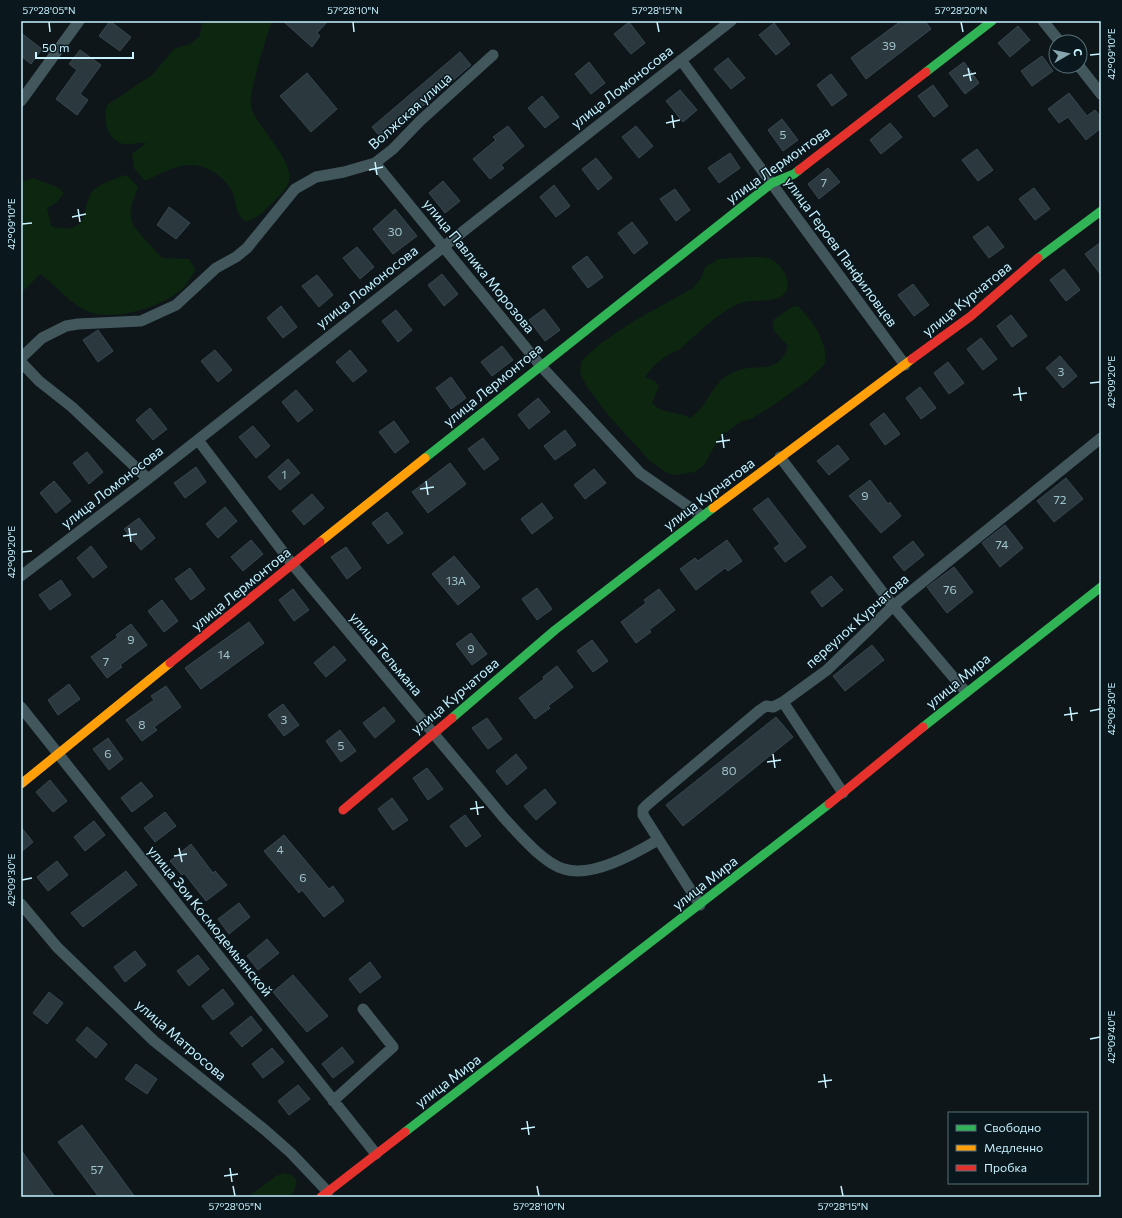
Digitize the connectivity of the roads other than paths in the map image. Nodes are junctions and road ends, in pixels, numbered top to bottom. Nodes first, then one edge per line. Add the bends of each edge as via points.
1 (79, 21) edge
2 (731, 21) edge
3 (992, 21) edge
4 (1043, 21) edge
5 (1054, 34) edge
6 (494, 55) dead end
7 (681, 60) junction
8 (1085, 74) edge
9 (1101, 94) edge
10 (21, 101) edge
11 (375, 163) junction
12 (772, 183) junction
13 (1101, 211) edge
14 (443, 247) junction
15 (21, 358) edge
16 (21, 362) edge
17 (540, 365) junction
18 (905, 365) junction
19 (1101, 438) edge
20 (198, 440) junction
21 (780, 457) junction
22 (148, 479) junction
23 (702, 516) junction
24 (293, 565) junction
25 (21, 576) edge
26 (1101, 587) edge
27 (893, 606) junction
28 (966, 692) junction
29 (783, 702) junction
30 (21, 706) edge
31 (433, 734) junction
32 (58, 755) junction
33 (21, 784) edge
34 (843, 793) junction
35 (343, 810) dead end
36 (658, 840) junction
37 (21, 904) edge
38 (700, 905) junction
39 (362, 1009) dead end
40 (333, 1101) junction
41 (376, 1154) junction
42 (325, 1194) edge

1 - 10 street
2 - 7 street, улица Ломоносова
3 - 12 street, улица Лермонтова via 794,174
4 - 5 street
6 - 11 street, Волжская улица
7 - 12 street, улица Героев Панфиловцев
7 - 14 street, улица Ломоносова
8 - 9 street
11 - 14 street, улица Павлика Морозова
11 - 15 street, Волжская улица via 316,177 295,188 247,248 216,268 176,305 141,321 66,326 42,338
12 - 17 street, улица Лермонтова
12 - 18 street, улица Героев Панфиловцев
13 - 18 street, улица Курчатова via 1035,260 971,316
14 - 17 street, улица Павлика Морозова
14 - 20 street, улица Ломоносова
16 - 22 street
17 - 23 street, улица Павлика Морозова via 640,472
17 - 24 street, улица Лермонтова
18 - 21 street, улица Курчатова
19 - 27 street, переулок Курчатова
20 - 22 street, улица Ломоносова
20 - 24 street, улица Тельмана
21 - 23 street, улица Курчатова
21 - 27 street
22 - 25 street, улица Ломоносова
23 - 31 street, улица Курчатова via 555,630
24 - 31 street, улица Тельмана
24 - 32 street, улица Лермонтова
26 - 28 street, улица Мира
27 - 28 street
27 - 29 street, переулок Курчатова via 827,670
28 - 34 street, улица Мира
29 - 34 street
29 - 36 street, переулок Курчатова via 760,710 643,809 643,815
30 - 32 street, улица Зои Космодемьянской
31 - 35 street, улица Курчатова
31 - 36 street, улица Тельмана via 504,818 532,846 563,869 574,871 605,866
32 - 33 street, улица Лермонтова
32 - 40 street, улица Зои Космодемьянской
34 - 38 street, улица Мира
36 - 38 street, переулок Курчатова
37 - 42 street, улица Матросова via 58,947 154,1041 291,1153
38 - 41 street, улица Мира
39 - 40 street via 393,1047
40 - 41 street, улица Зои Космодемьянской
41 - 42 street, улица Мира

